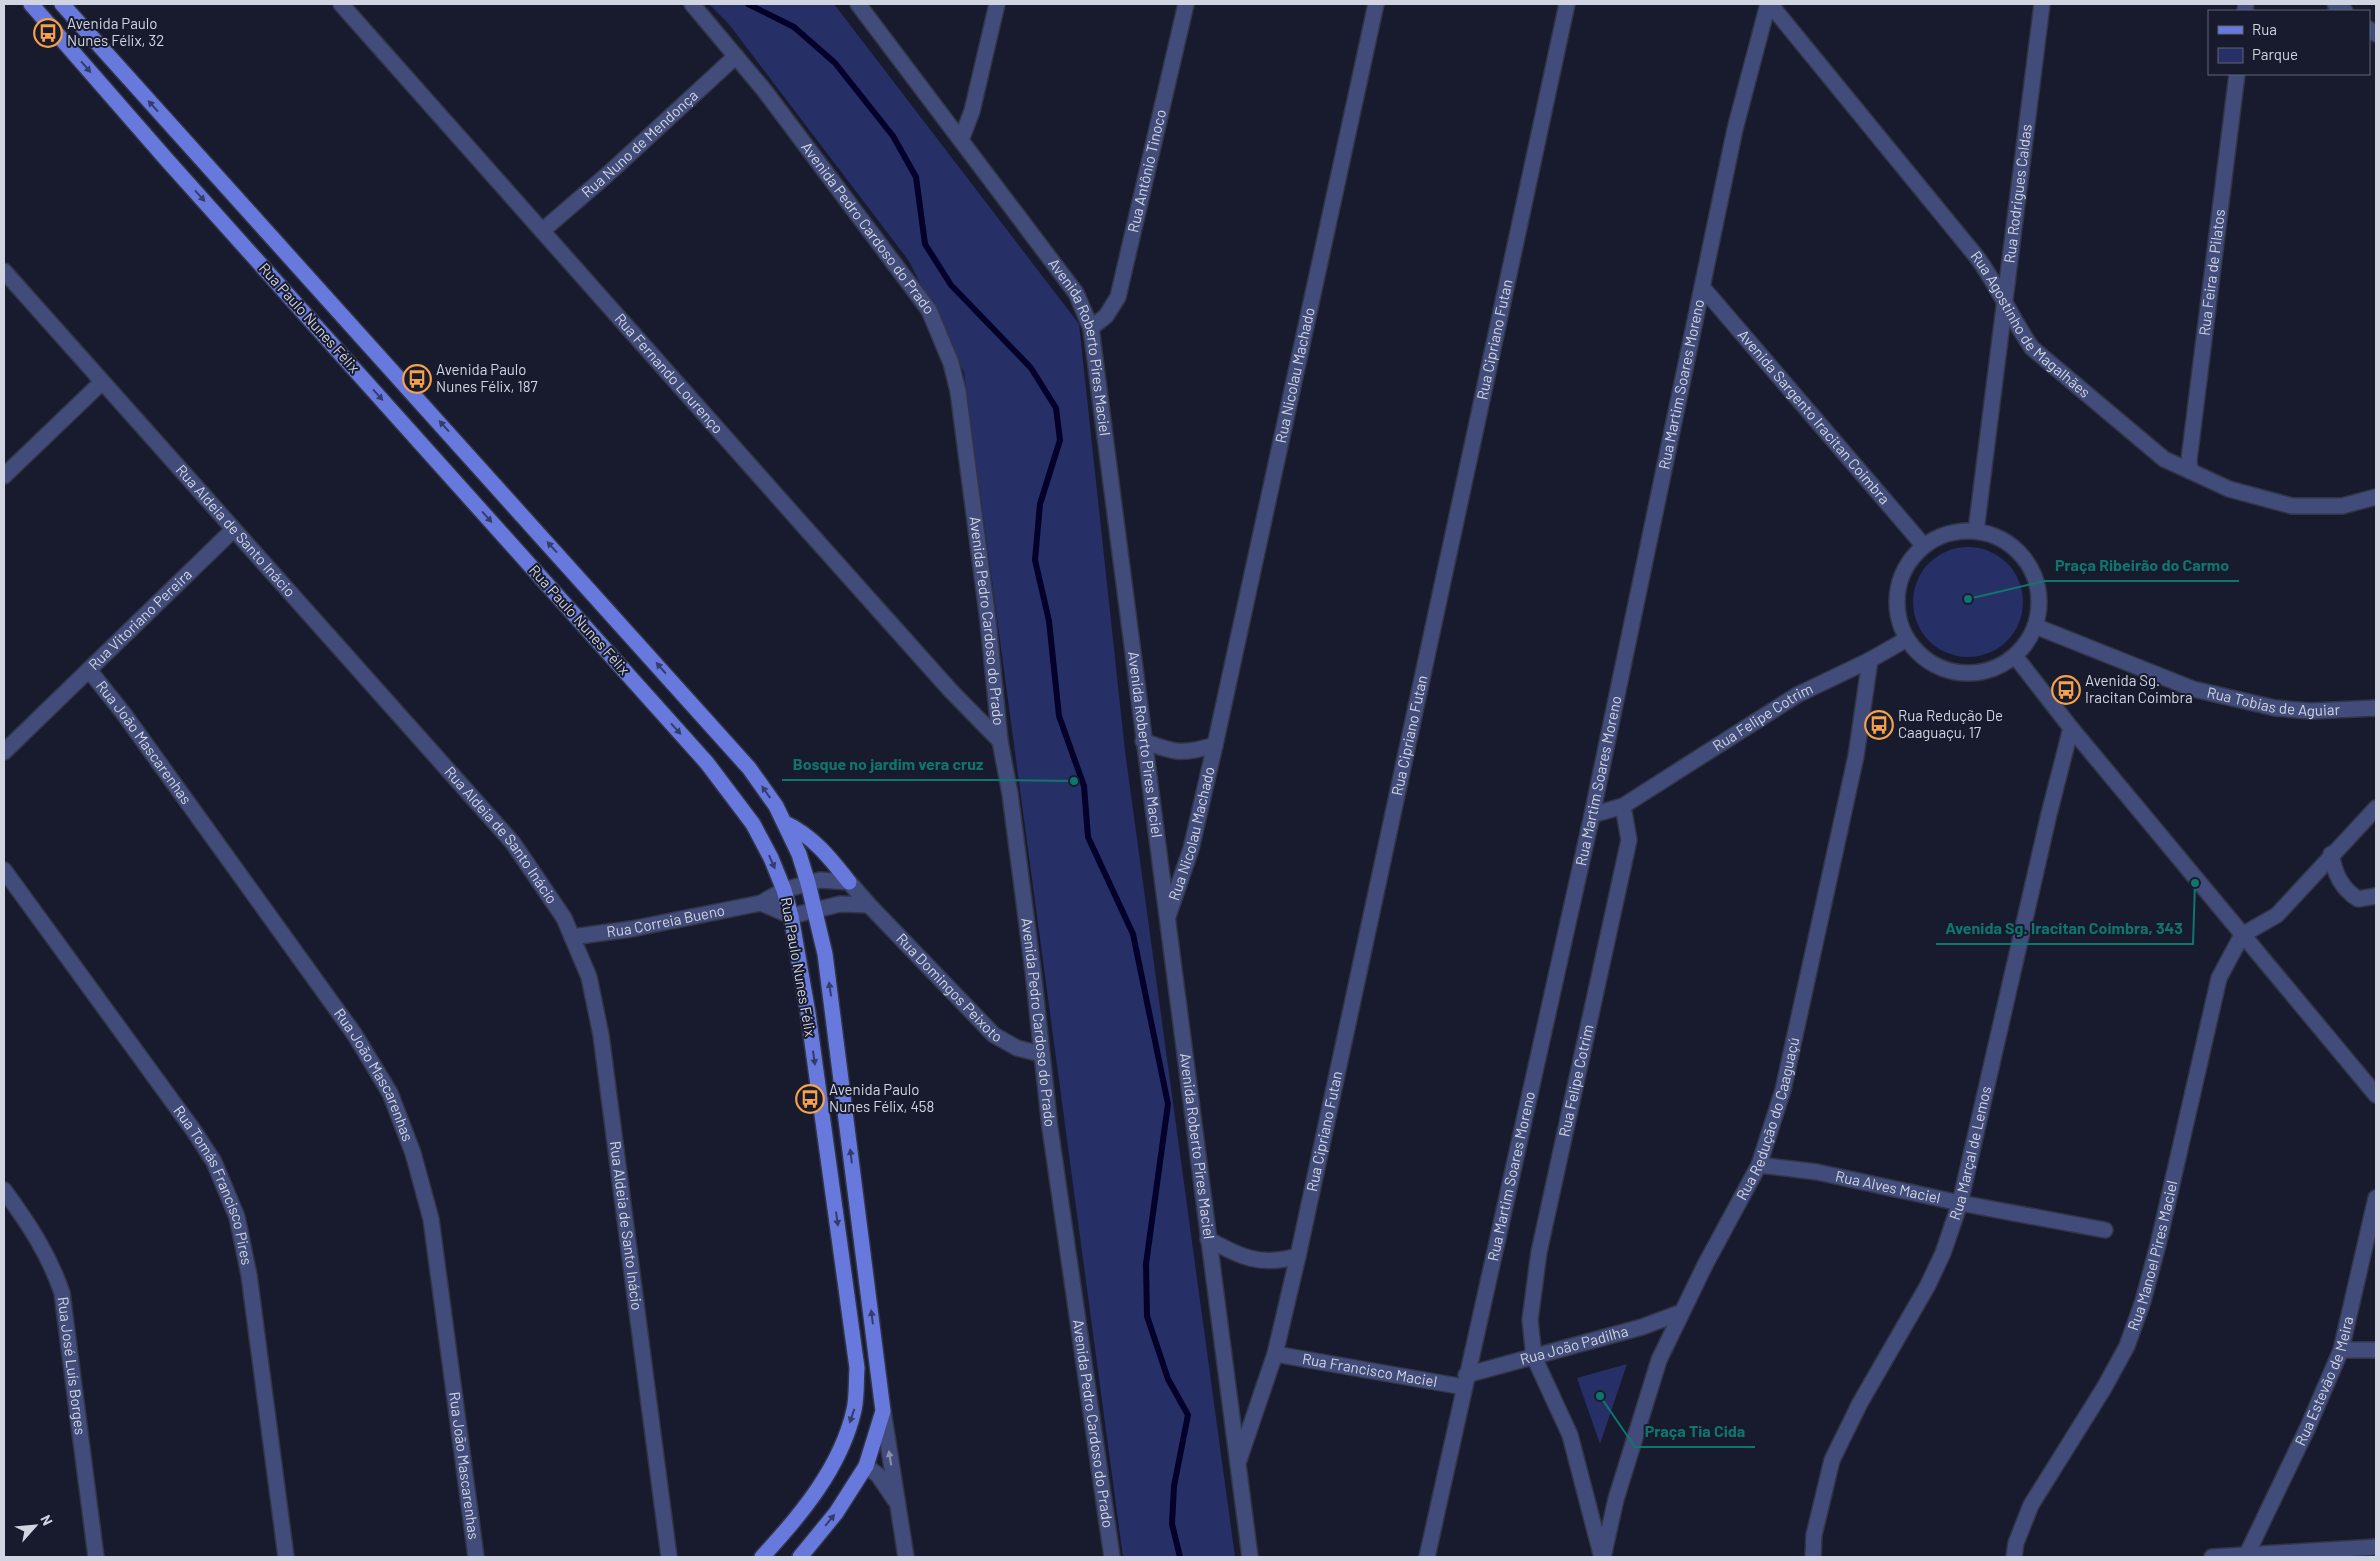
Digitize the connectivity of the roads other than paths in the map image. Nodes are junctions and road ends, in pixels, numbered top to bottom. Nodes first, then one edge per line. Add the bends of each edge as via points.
1 (30, 4) edge
2 (62, 4) edge
3 (341, 4) edge
4 (692, 4) edge
5 (858, 4) edge
6 (997, 4) edge
7 (1186, 4) edge
8 (1376, 4) edge
9 (1567, 4) edge
10 (1769, 4) edge
11 (2042, 4) edge
12 (736, 56) junction
13 (2237, 75) edge
14 (961, 140) junction
15 (542, 231) junction
16 (4, 271) edge
17 (1703, 288) junction
18 (2005, 304) junction
19 (1091, 328) junction
20 (102, 382) junction
21 (2190, 472) junction
22 (4, 476) edge
23 (2376, 497) edge
24 (233, 530) junction
25 (1976, 531) junction
26 (1924, 546) junction
27 (2035, 626) junction
28 (1907, 639) junction
29 (2015, 656) junction
30 (1870, 660) junction
31 (89, 670) junction
32 (2376, 708) edge
33 (2071, 728) junction
34 (1000, 740) junction
35 (1143, 741) junction
36 (1215, 745) junction
37 (4, 752) edge
38 (1623, 806) junction
39 (2376, 808) edge
40 (1592, 814) junction
41 (786, 823) junction
42 (2332, 854) junction
43 (4, 870) edge
44 (849, 882) junction
45 (808, 883) junction
46 (784, 890) junction
47 (2376, 896) edge
48 (760, 903) junction
49 (869, 905) junction
50 (815, 910) junction
51 (791, 916) junction
52 (1167, 920) junction
53 (2242, 935) junction
54 (572, 937) junction
55 (1041, 1054) junction
56 (2376, 1095) edge
57 (1760, 1165) junction
58 (4, 1190) edge
59 (2376, 1198) edge
60 (1960, 1203) junction
61 (2105, 1230) dead end
62 (1208, 1239) junction
63 (1298, 1256) junction
64 (1682, 1312) junction
65 (2341, 1350) junction
66 (2376, 1350) edge
67 (1275, 1354) junction
68 (1534, 1357) junction
69 (1465, 1381) junction
70 (883, 1411) junction
71 (1238, 1463) junction
72 (866, 1466) junction
73 (899, 1505) junction
74 (2376, 1547) edge
75 (2247, 1554) junction
76 (96, 1557) edge
77 (286, 1557) edge
78 (476, 1557) edge
79 (669, 1557) edge
80 (762, 1557) edge
81 (800, 1557) edge
82 (906, 1557) edge
83 (1112, 1557) edge
84 (1250, 1557) edge
85 (1427, 1557) edge
86 (1602, 1557) edge
87 (1812, 1557) edge
88 (2014, 1557) edge
89 (2212, 1557) edge

1 -> 46 main road, Rua Paulo Nunes Félix via 707,763 753,824
41 -> 2 main road, Rua Paulo Nunes Félix via 736,753
3 - 15 street, Rua Fernando Lourenço
4 - 12 street, Avenida Pedro Cardoso do Prado
5 - 14 street, Avenida Roberto Pires Maciel
6 - 14 street via 972,111
7 - 19 street, Rua Antônio Tinoco via 1118,297 1106,316
8 - 36 street, Rua Nicolau Machado
9 - 63 street, Rua Cipriano Futan
10 - 17 street, Rua Martim Soares Moreno via 1735,129
10 - 18 street, Rua Agostinho de Magalhães via 1976,256
11 - 18 street, Rua Rodrigues Caldas
12 - 15 street, Rua Nuno de Mendonça
12 - 34 street, Avenida Pedro Cardoso do Prado via 929,310 951,363 958,391 976,525
13 - 21 street, Rua Feira de Pilatos
14 - 19 street, Avenida Roberto Pires Maciel via 1076,293
15 - 34 street, Rua Fernando Lourenço via 951,691
16 - 20 street, Rua Aldeia de Santo Inácio
17 - 26 street, Avenida Sargento Iracitan Coimbra
17 - 40 street, Rua Martim Soares Moreno
18 - 21 street, Rua Agostinho de Magalhães via 2032,348 2164,459
18 - 25 street, Rua Rodrigues Caldas
19 - 35 street, Avenida Roberto Pires Maciel
20 - 22 street
20 - 24 street, Rua Aldeia de Santo Inácio
21 - 23 street, Rua Agostinho de Magalhães via 2229,489 2292,506 2342,506
24 - 31 street, Rua Vitoriano Pereira
24 - 54 street, Rua Aldeia de Santo Inácio via 513,843 564,918
25 - 26 street via 1957,531
25 - 27 street via 2010,545 2033,573 2039,608
26 - 28 street via 1907,565 1898,589 1897,615
27 - 29 street
27 - 32 street, Rua Tobias de Aguiar via 2193,689 2275,708 2311,712
28 - 29 street via 1920,655 1957,673 1978,673 1998,667
28 - 30 street, Rua Felipe Cotrim
29 - 33 street
30 - 38 street, Rua Felipe Cotrim via 1797,695
30 - 57 street, Rua Redução do Caaguaçú via 1856,756 1783,1090
31 - 37 street, Rua Vitoriano Pereira
31 - 78 street, Rua João Mascarenhas via 355,1035 390,1093 413,1153 431,1219
33 - 53 street
33 - 60 street, Rua Marçal de Lemos
34 - 55 street, Avenida Pedro Cardoso do Prado via 1013,813
35 - 36 street, Rua Nicolau Machado via 1179,753 1191,753
35 - 52 street, Avenida Roberto Pires Maciel
36 - 52 street, Rua Nicolau Machado via 1191,849
38 - 40 street, Rua Felipe Cotrim
38 - 68 street, Rua Felipe Cotrim via 1628,840 1539,1252 1530,1320
39 - 42 street
40 - 69 street, Rua Martim Soares Moreno
41 - 44 main road via 801,831 828,855
41 - 45 main road, Rua Paulo Nunes Félix
42 - 47 street via 2335,872 2342,885 2358,899
42 - 53 street via 2277,915
43 - 77 street, Rua Tomás Francisco Pires via 194,1131 214,1162 237,1217 249,1275
44 - 45 street via 831,879
44 - 49 street, Rua Domingos Peixoto
45 - 46 street
45 - 50 main road, Rua Paulo Nunes Félix
46 - 48 street, Rua Correia Bueno
46 - 51 main road, Rua Paulo Nunes Félix
48 - 51 street
48 - 54 street, Rua Correia Bueno via 631,929
49 - 50 street via 846,903
49 - 55 street, Rua Domingos Peixoto via 994,1035 1017,1048
50 - 51 street
70 -> 50 main road, Rua Paulo Nunes Félix via 826,963
51 -> 80 main road, Rua Paulo Nunes Félix via 810,1022 857,1368 854,1409 833,1466 787,1530
52 - 62 street, Avenida Roberto Pires Maciel
53 - 56 street
53 - 88 street, Rua Manoel Pires Maciel via 2219,978 2158,1245 2127,1346 2031,1505
54 - 79 street, Rua Aldeia de Santo Inácio via 589,977 601,1035
55 - 83 street, Avenida Pedro Cardoso do Prado
57 - 60 street, Rua Alves Maciel via 1817,1172
57 - 64 street, Rua Redução do Caaguaçú
58 - 76 street, Rua José Luís Borges via 33,1230 52,1265 62,1293
59 - 65 street, Rua Estevão de Meira
60 - 61 street, Rua Alves Maciel
60 - 87 street, Rua Marçal de Lemos via 1928,1285 1860,1403 1832,1460
62 - 63 street via 1247,1259 1268,1262
62 - 71 street, Avenida Roberto Pires Maciel
63 - 67 street, Rua Cipriano Futan
64 - 68 street, Rua João Padilha via 1642,1327
64 - 86 street, Rua Redução do Caaguaçú via 1659,1360 1639,1420
65 - 66 street
65 - 75 street, Rua Estevão de Meira
67 - 69 street, Rua Francisco Maciel
67 - 71 street, Rua Cipriano Futan
68 - 69 street, Rua João Padilha
68 - 86 street, Rua Felipe Cotrim via 1570,1435
69 - 85 street, Rua Martim Soares Moreno
70 - 72 main road
73 -> 70 street
71 - 84 street, Avenida Roberto Pires Maciel
72 - 73 street via 878,1475
81 -> 72 main road via 836,1513
73 - 82 street
74 - 75 street
75 - 89 street

